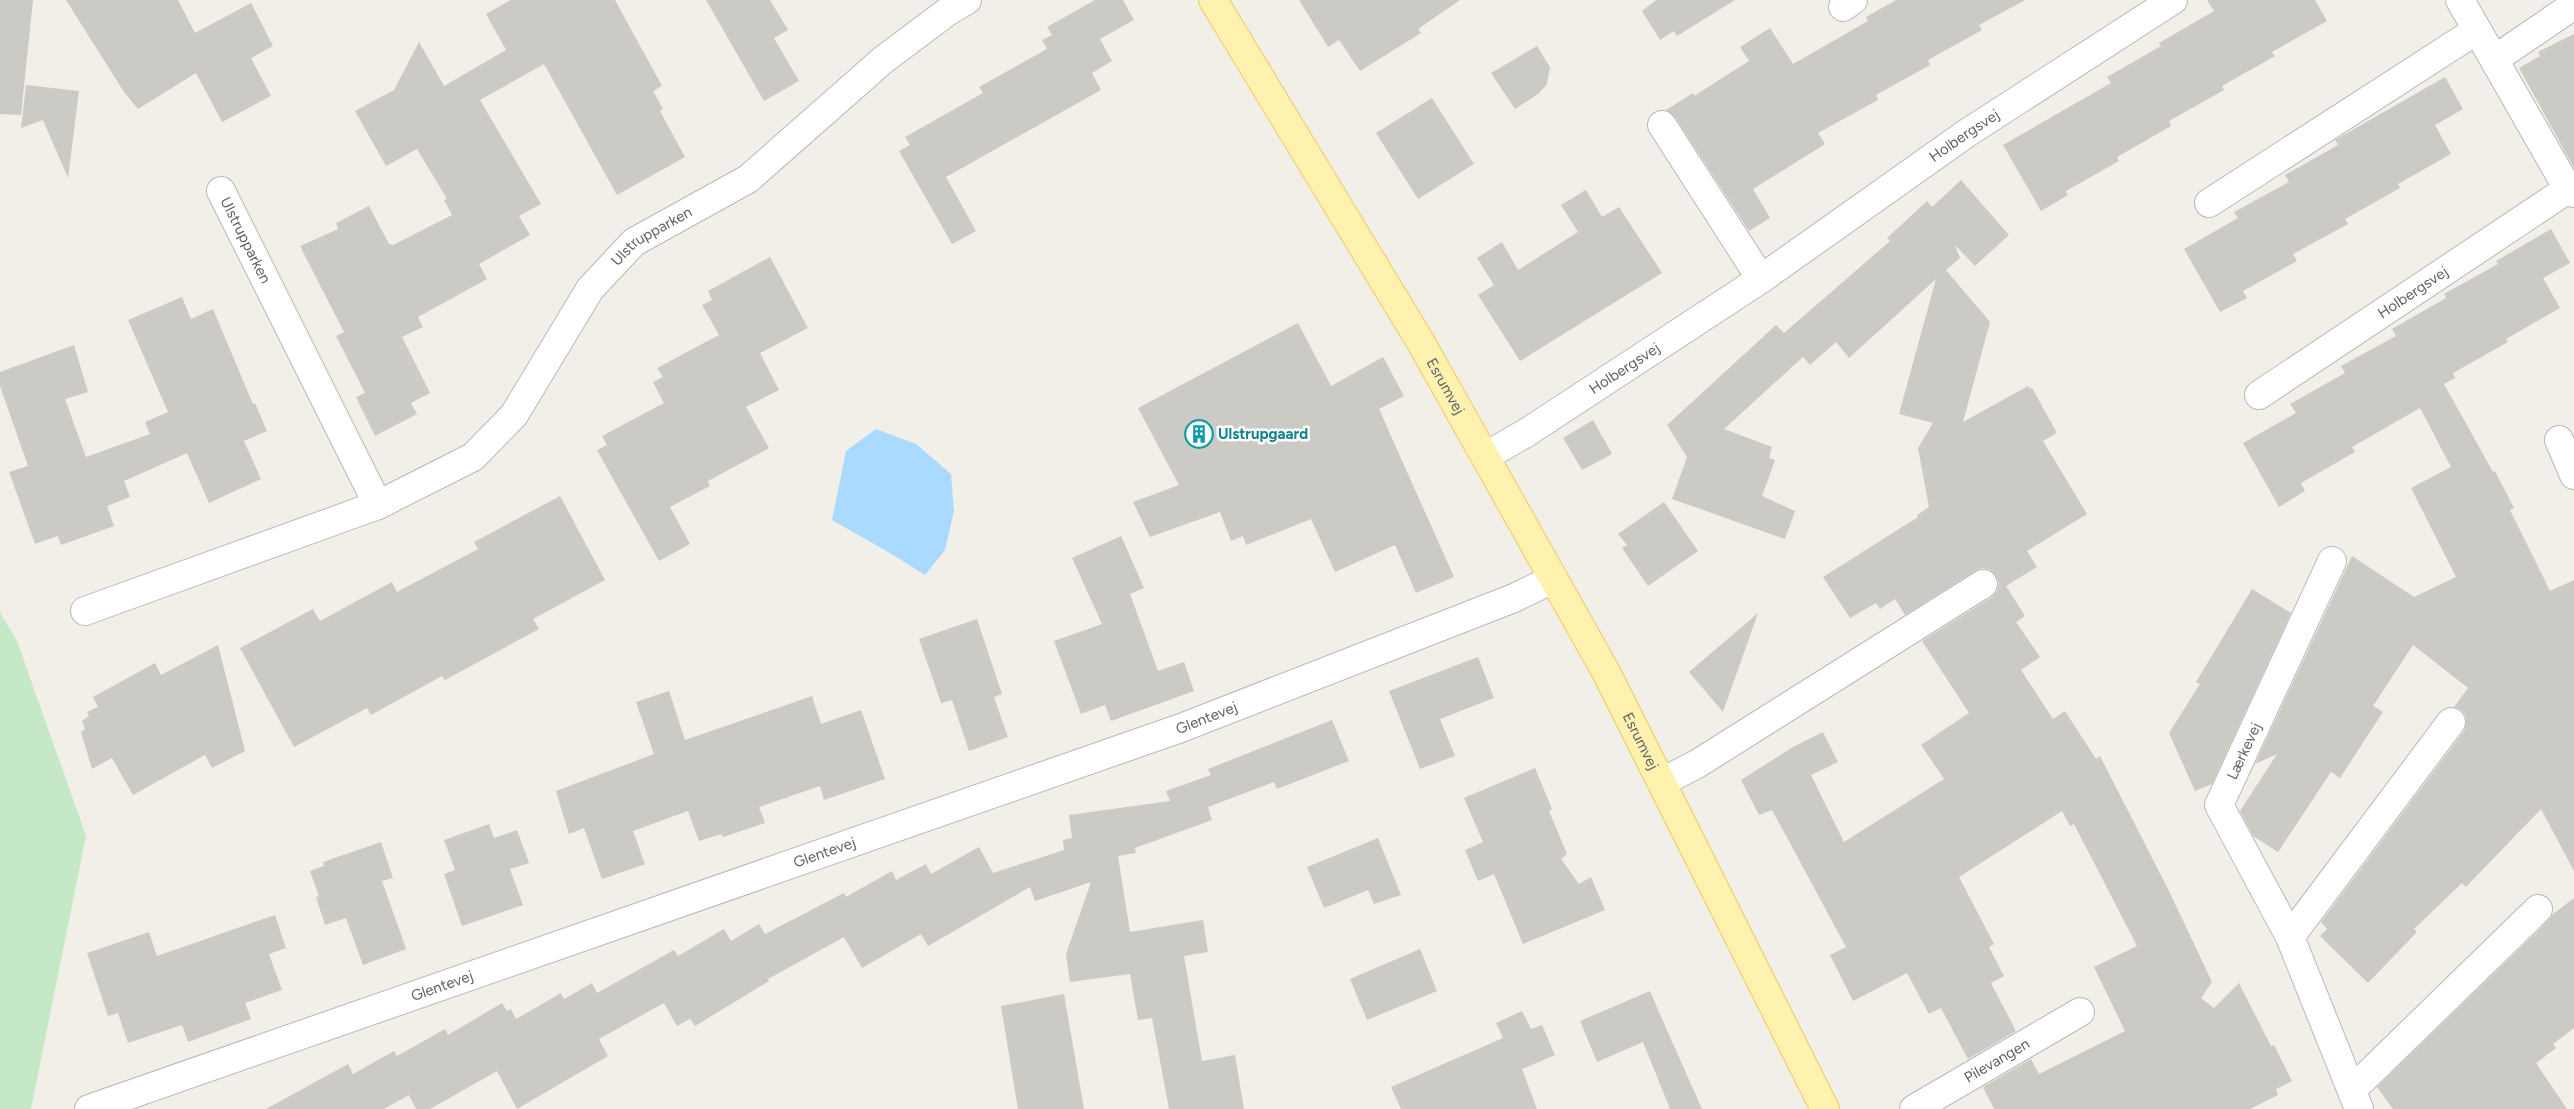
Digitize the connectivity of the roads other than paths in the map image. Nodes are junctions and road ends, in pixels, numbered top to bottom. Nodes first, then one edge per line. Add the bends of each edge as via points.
1 (967, 0) edge
2 (1213, 0) edge
3 (2173, 0) edge
4 (2460, 0) edge
5 (2574, 5) edge
6 (2477, 30) junction
7 (2495, 60) junction
8 (1662, 125) dead end
9 (221, 191) dead end
10 (2571, 191) edge
11 (2209, 203) dead end
12 (1761, 279) junction
13 (2259, 395) dead end
14 (2559, 440) dead end
15 (1486, 456) junction
16 (2574, 475) edge
17 (378, 505) junction
18 (2332, 561) dead end
19 (1553, 579) junction
20 (1983, 584) dead end
21 (85, 611) dead end
22 (2451, 722) dead end
23 (1662, 782) junction
24 (2538, 909) dead end
25 (2290, 937) junction
26 (2080, 1012) dead end
27 (2356, 1100) edge
28 (89, 1109) edge
29 (1824, 1109) edge
30 (1914, 1109) edge

1 - 17 street, Ulstrupparken via 883,60 748,178 634,242 590,289 514,415 473,457
2 - 15 main road, Esrumvej
3 - 12 street, Holbergsvej via 1967,133
4 - 6 street, Holbergsvej
5 - 7 street
6 - 7 street, Holbergsvej
6 - 11 street
7 - 10 street, Holbergsvej
8 - 12 street
9 - 17 street, Ulstrupparken
10 - 13 street, Holbergsvej
12 - 15 street, Holbergsvej via 1526,434
14 - 16 street
15 - 19 main road, Esrumvej
17 - 21 street, Ulstrupparken
18 - 25 street, Lærkevej via 2219,805
19 - 23 main road, Esrumvej via 1606,672
19 - 28 street, Glentevej via 1514,598 1181,728
20 - 23 street, Esrumvej via 1697,764
22 - 25 street
23 - 29 main road, Esrumvej
24 - 27 street, Lærkevej
25 - 27 street, Lærkevej
26 - 30 street, Pilevangen

